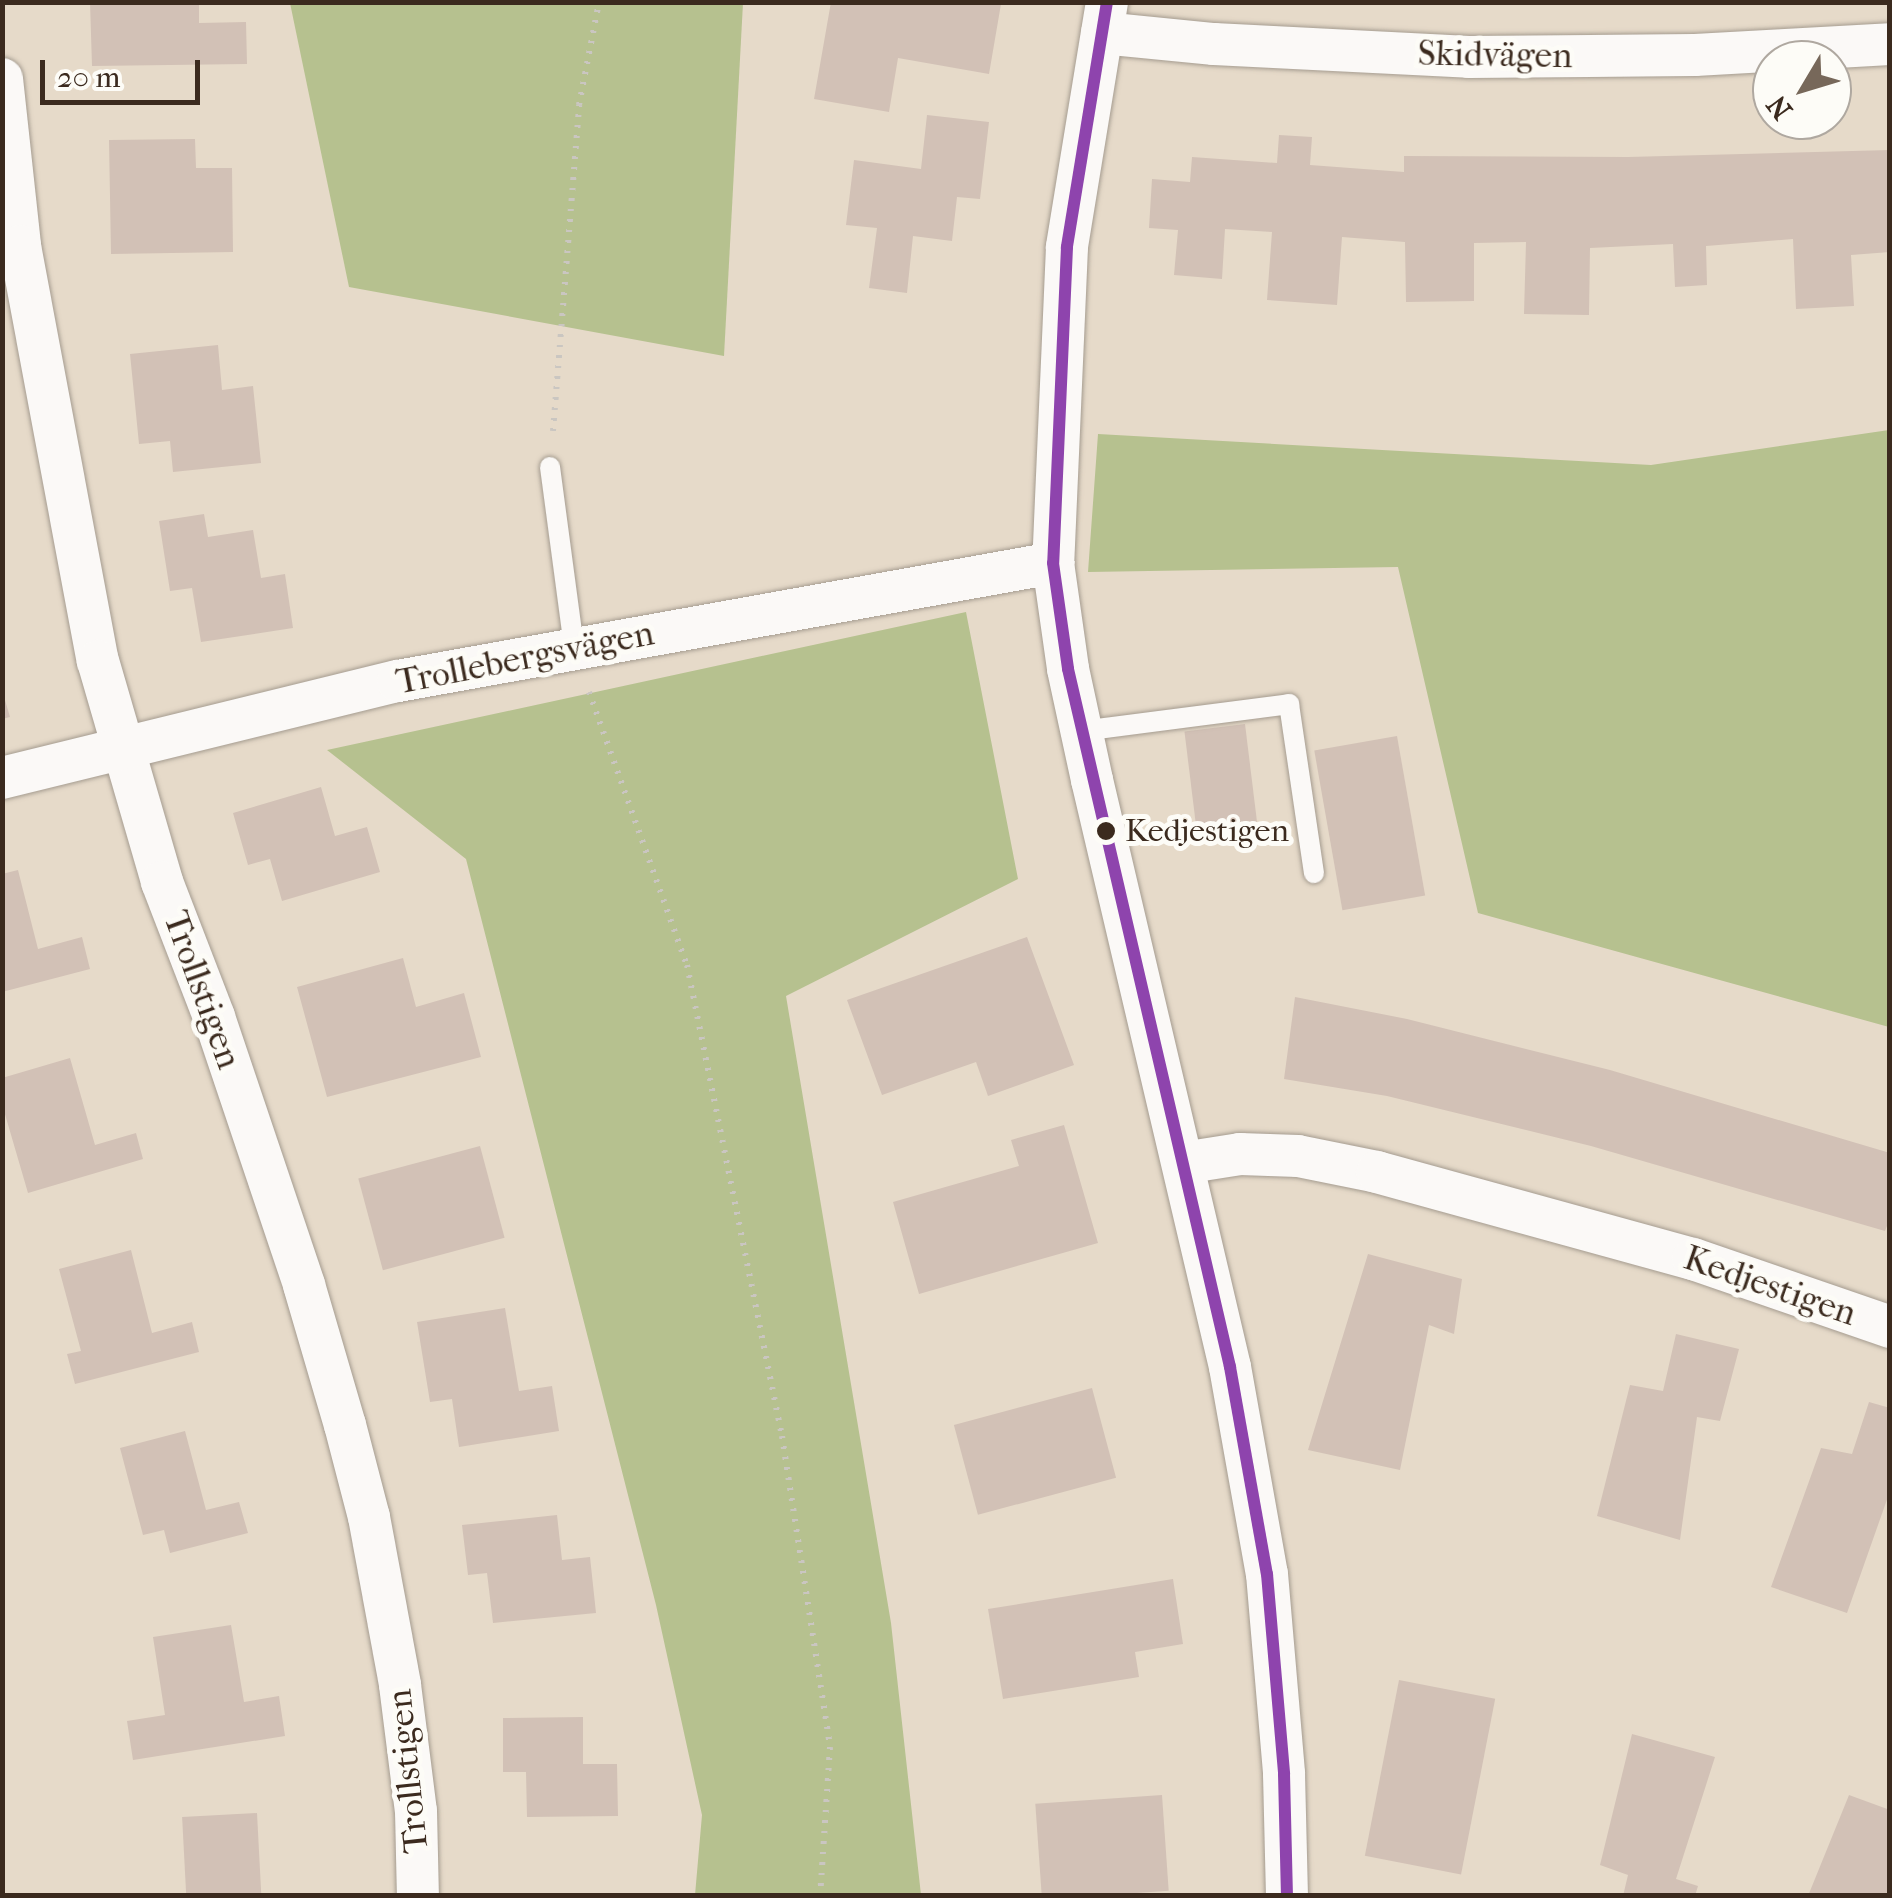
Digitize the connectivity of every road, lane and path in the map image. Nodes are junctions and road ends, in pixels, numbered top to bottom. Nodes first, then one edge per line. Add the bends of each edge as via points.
1 (599, 2) edge
2 (1104, 18) edge
3 (1890, 44) edge
4 (2, 79) edge
5 (550, 467) joint
6 (1053, 562) junction
7 (574, 648) junction
8 (1082, 731) junction
9 (125, 749) junction
10 (2, 778) edge
11 (1314, 874) dead end
12 (1183, 1163) junction
13 (1890, 1327) edge
14 (418, 1896) edge
15 (820, 1896) edge
16 (1287, 1896) edge

1 - 5 path via 578,104
2 - 3 street, Skidvägen via 1214,44 1469,57
2 - 6 street via 1068,247
4 - 9 street, Trollstigen via 20,246 98,661
5 - 7 lane
6 - 7 street, Trollebergsvägen
6 - 8 street
7 - 9 street, Trollebergsvägen via 398,681
7 - 15 path via 686,966 782,1436 830,1747
8 - 11 lane via 1289,704
8 - 12 street
9 - 10 street, Trollebergsvägen
9 - 14 street, Trollstigen via 162,882 304,1285 346,1425 400,1685 416,1811
12 - 13 street, Kedjestigen via 1240,1154 1298,1156 1377,1172 1693,1259
12 - 16 street via 1230,1367 1267,1574

